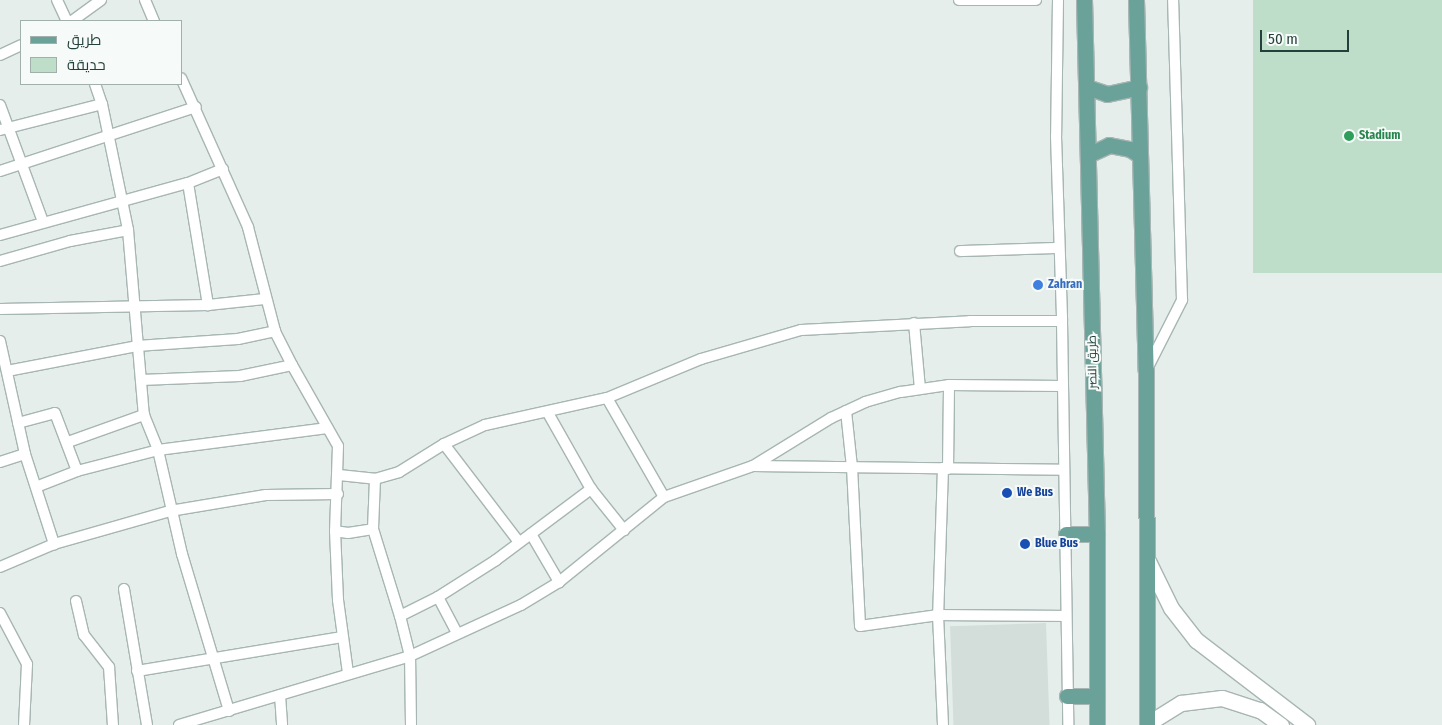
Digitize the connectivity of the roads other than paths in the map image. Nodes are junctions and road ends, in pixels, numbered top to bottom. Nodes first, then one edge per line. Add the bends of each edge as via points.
1 (56, 0) edge
2 (101, 0) edge
3 (146, 0) edge
4 (959, 0) edge
5 (1036, 0) edge
6 (1058, 0) edge
7 (1084, 0) edge
8 (1136, 0) edge
9 (1173, 0) edge
10 (66, 20) edge
11 (73, 20) edge
12 (154, 20) edge
13 (20, 45) edge
14 (0, 55) edge
15 (182, 80) edge
16 (95, 85) edge
17 (1087, 87) junction
18 (1138, 87) junction
19 (102, 104) junction
20 (0, 105) edge
21 (196, 107) junction
22 (4, 129) edge
23 (107, 137) junction
24 (1090, 154) junction
25 (1139, 155) junction
26 (22, 164) junction
27 (223, 169) junction
28 (0, 171) edge
29 (188, 183) junction
30 (122, 203) junction
31 (43, 222) junction
32 (128, 230) junction
33 (0, 235) edge
34 (1058, 248) junction
35 (960, 251) dead end
36 (0, 261) edge
37 (266, 299) junction
38 (208, 305) junction
39 (135, 307) junction
40 (0, 309) edge
41 (1062, 321) junction
42 (914, 323) junction
43 (275, 331) junction
44 (0, 341) edge
45 (137, 346) junction
46 (292, 365) junction
47 (7, 372) junction
48 (1146, 372) junction
49 (141, 380) junction
50 (949, 385) junction
51 (1063, 386) junction
52 (920, 389) junction
53 (11, 393) junction
54 (0, 394) edge
55 (607, 398) junction
56 (846, 411) junction
57 (548, 413) junction
58 (144, 415) junction
59 (18, 423) junction
60 (328, 428) junction
61 (68, 442) junction
62 (444, 444) junction
63 (158, 450) junction
64 (25, 454) junction
65 (0, 462) edge
66 (753, 466) junction
67 (852, 466) junction
68 (946, 469) junction
69 (1064, 470) junction
70 (77, 471) junction
71 (338, 475) junction
72 (375, 479) junction
73 (36, 487) junction
74 (591, 489) junction
75 (338, 494) junction
76 (664, 497) junction
77 (170, 511) junction
78 (373, 529) junction
79 (624, 530) junction
80 (335, 532) junction
81 (531, 534) junction
82 (1066, 534) junction
83 (1097, 534) junction
84 (518, 542) junction
85 (54, 544) junction
86 (1148, 560) junction
87 (0, 567) edge
88 (559, 582) junction
89 (124, 589) dead end
90 (438, 597) junction
91 (76, 601) dead end
92 (0, 613) edge
93 (938, 615) junction
94 (400, 616) junction
95 (1066, 616) junction
96 (457, 633) junction
97 (342, 637) junction
98 (410, 656) junction
99 (213, 658) junction
100 (136, 671) junction
101 (348, 673) junction
102 (280, 695) junction
103 (1067, 696) junction
104 (1097, 696) junction
105 (229, 711) junction
106 (1147, 724) edge
107 (24, 725) edge
108 (113, 725) edge
109 (147, 725) edge
110 (179, 725) edge
111 (282, 725) edge
112 (410, 725) edge
113 (943, 725) edge
114 (1068, 725) edge
115 (1097, 725) edge
116 (1282, 725) edge
117 (1306, 725) edge

1 - 10 street
2 - 11 street
3 - 12 street
4 - 5 street
6 - 34 street
7 - 17 main road, طريق النصر
8 - 18 main road
9 - 48 street via 1182,300
13 - 14 street
15 - 21 street
16 - 19 street
17 - 18 main road via 1107,94
17 - 24 main road, طريق النصر
18 - 25 main road
19 - 22 street
19 - 23 street
20 - 22 street
21 - 23 street
21 - 27 street
22 - 26 street
23 - 26 street
23 - 30 street
24 - 25 main road via 1109,145 1125,147
24 - 83 main road, طريق النصر
25 - 48 main road
26 - 28 street
26 - 31 street
27 - 29 street
27 - 37 street via 248,226
29 - 30 street
29 - 38 street
30 - 31 street
30 - 32 street
31 - 33 street
32 - 36 street
32 - 39 street
34 - 35 street
34 - 41 street
37 - 38 street
37 - 43 street
38 - 39 street
39 - 40 street
39 - 45 street
41 - 42 street
41 - 51 street
42 - 52 street
42 - 55 street via 801,330 702,359
43 - 45 street via 238,339
43 - 46 street
44 - 47 street
45 - 47 street
45 - 49 street
46 - 49 street via 240,376
46 - 60 street
47 - 53 street
48 - 86 main road
49 - 58 street
50 - 51 street
50 - 52 street
50 - 68 street
51 - 69 street
52 - 56 street via 865,402
53 - 54 street
53 - 59 street
55 - 57 street
55 - 76 street
56 - 66 street
56 - 67 street
57 - 62 street via 485,424
57 - 74 street
58 - 61 street
58 - 63 street
59 - 61 street via 55,413
59 - 64 street
60 - 63 street
60 - 71 street via 338,446
61 - 70 street
62 - 72 street via 399,472
62 - 84 street
63 - 70 street
63 - 77 street
64 - 65 street
64 - 73 street
66 - 67 street
66 - 76 street
67 - 68 street
67 - 93 street via 860,626
68 - 69 street
68 - 93 street
69 - 82 street
70 - 73 street
71 - 72 street
71 - 75 street
72 - 78 street
73 - 85 street
74 - 79 street
74 - 81 street
75 - 77 street via 266,495
75 - 80 street
76 - 79 street
77 - 85 street
77 - 99 street
78 - 80 street
78 - 94 street
79 - 88 street
80 - 97 street
81 - 84 street
81 - 88 street
82 - 83 main road
82 - 95 street
83 - 104 main road, طريق النصر
84 - 90 street
85 - 87 street
86 - 106 main road
86 - 117 main road via 1171,608 1196,640
88 - 96 street via 521,605
89 - 100 street
90 - 94 street
90 - 96 street
91 - 108 street via 84,635 109,667
92 - 107 street via 26,664
93 - 95 street
93 - 113 street
94 - 98 street
95 - 103 street
96 - 98 street
97 - 99 street
97 - 101 street
98 - 101 street
98 - 112 street
99 - 100 street
99 - 105 street
100 - 109 street
101 - 102 street
102 - 105 street
102 - 111 street
103 - 104 main road
103 - 114 street
104 - 115 main road, طريق النصر
105 - 110 street
106 - 116 main road via 1181,703 1222,698 1260,710

